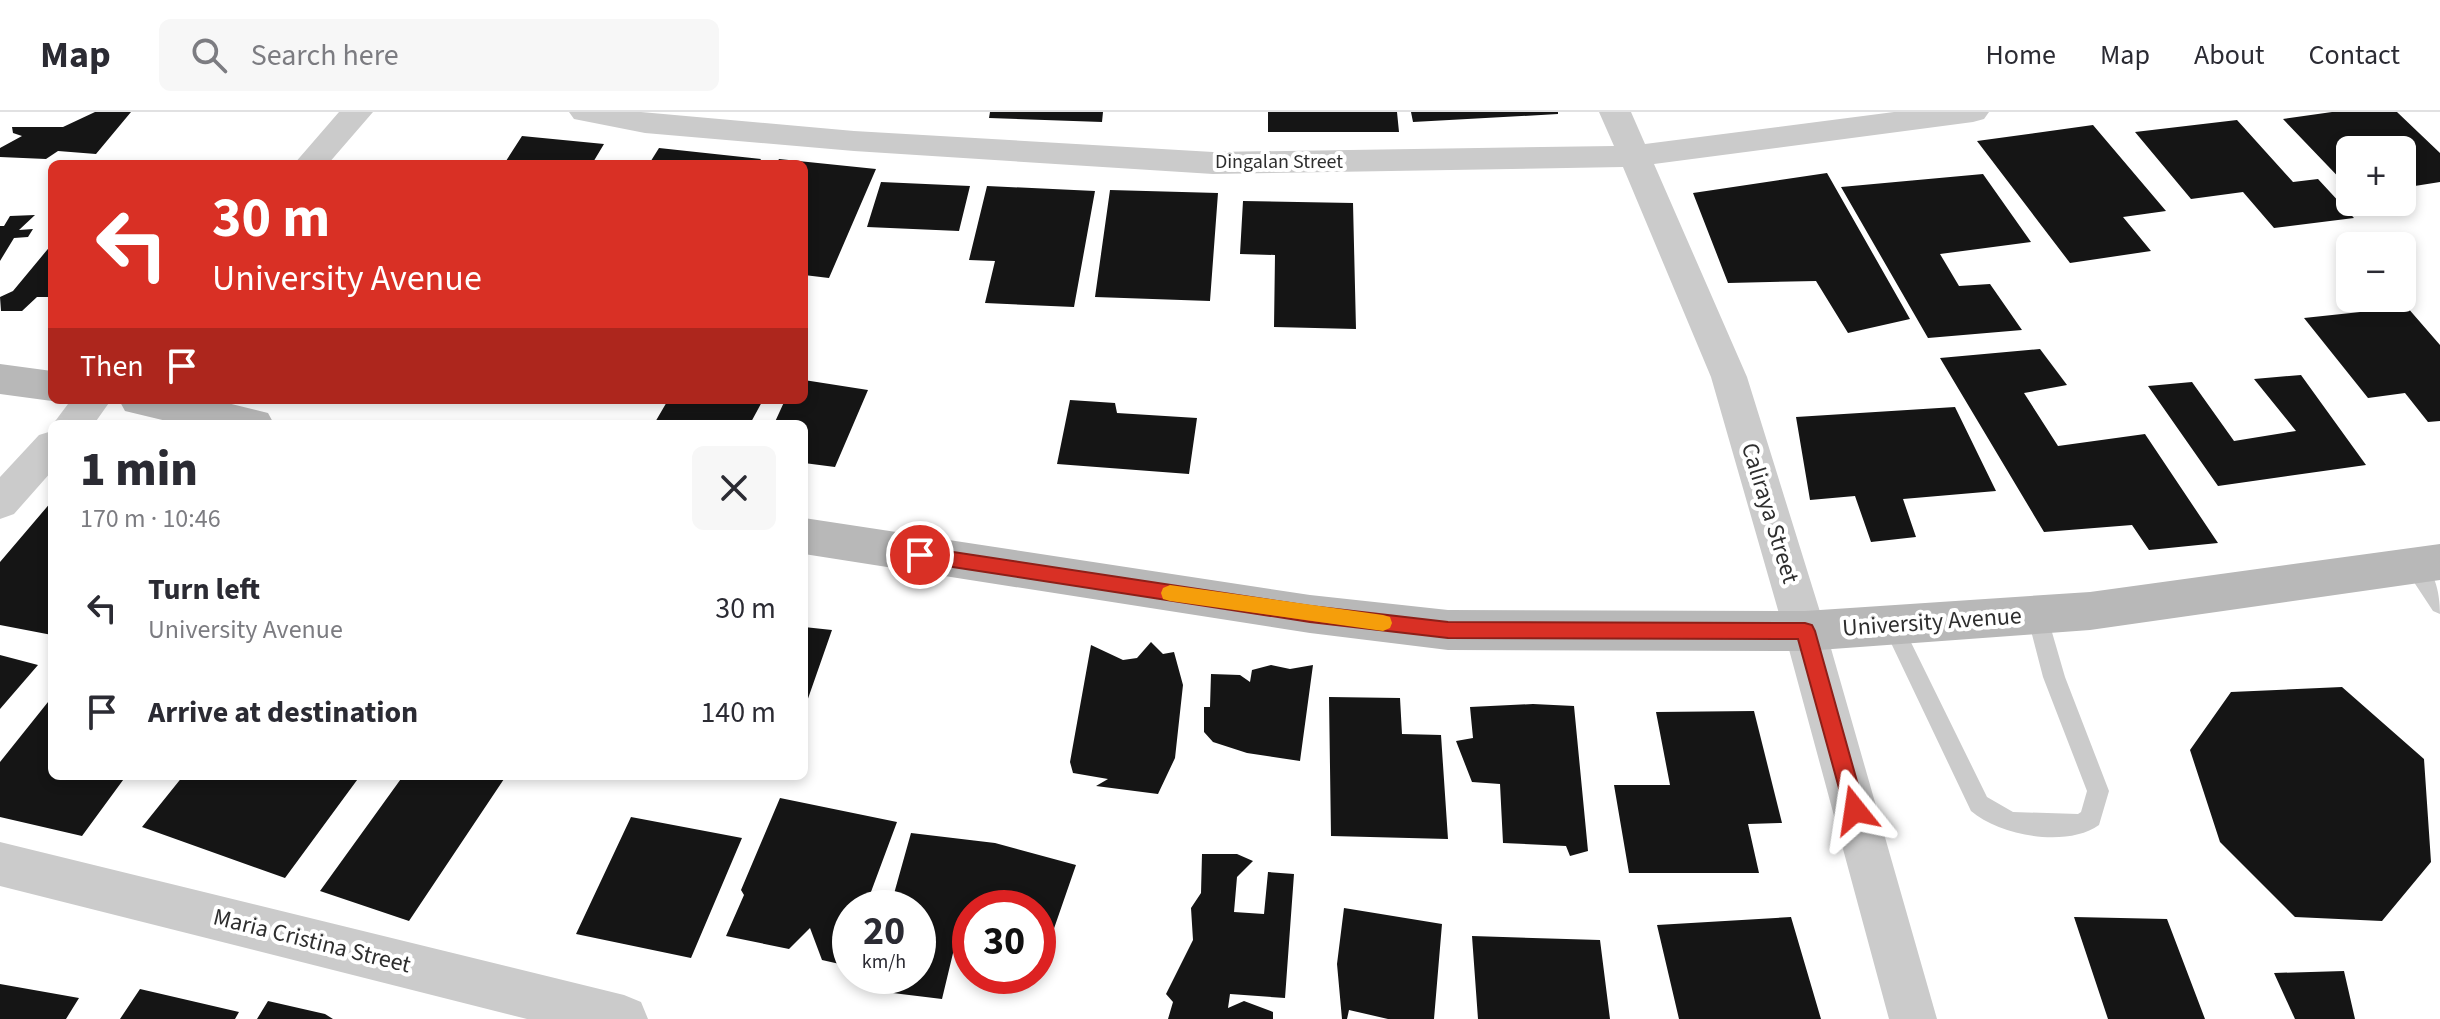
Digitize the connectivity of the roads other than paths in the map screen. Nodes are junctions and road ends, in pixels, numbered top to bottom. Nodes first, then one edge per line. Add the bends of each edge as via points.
1 (357, 112) edge
2 (585, 112) edge
3 (1615, 112) edge
4 (1973, 112) edge
5 (1635, 156) junction
6 (314, 160) edge
7 (0, 379) edge
8 (48, 385) edge
9 (90, 404) edge
10 (158, 404) edge
11 (76, 420) edge
12 (235, 420) edge
13 (48, 450) edge
14 (0, 503) edge
15 (808, 537) edge
16 (2426, 563) edge
17 (2440, 605) edge
18 (2037, 615) junction
19 (1892, 624) junction
20 (1805, 631) junction
21 (0, 864) edge
22 (624, 1019) edge
23 (1913, 1019) edge

1 - 6 street
2 - 5 street, Dingalan Street via 645,123 854,141 1213,163
3 - 5 street, Caliraya Street
4 - 5 street, Dingalan Street
5 - 20 street, Caliraya Street via 1729,377
7 - 8 street
9 - 11 street
10 - 12 street
13 - 14 street
15 - 20 street, University Avenue via 1294,612 1448,630
16 - 17 lane
16 - 18 street, University Avenue
18 - 19 street, University Avenue
18 - 19 lane via 2054,677 2098,791 2091,818 2081,825 2004,822 1979,804
19 - 20 street, University Avenue
20 - 23 street, Caliraya Street
21 - 22 street, Maria Cristina Street

